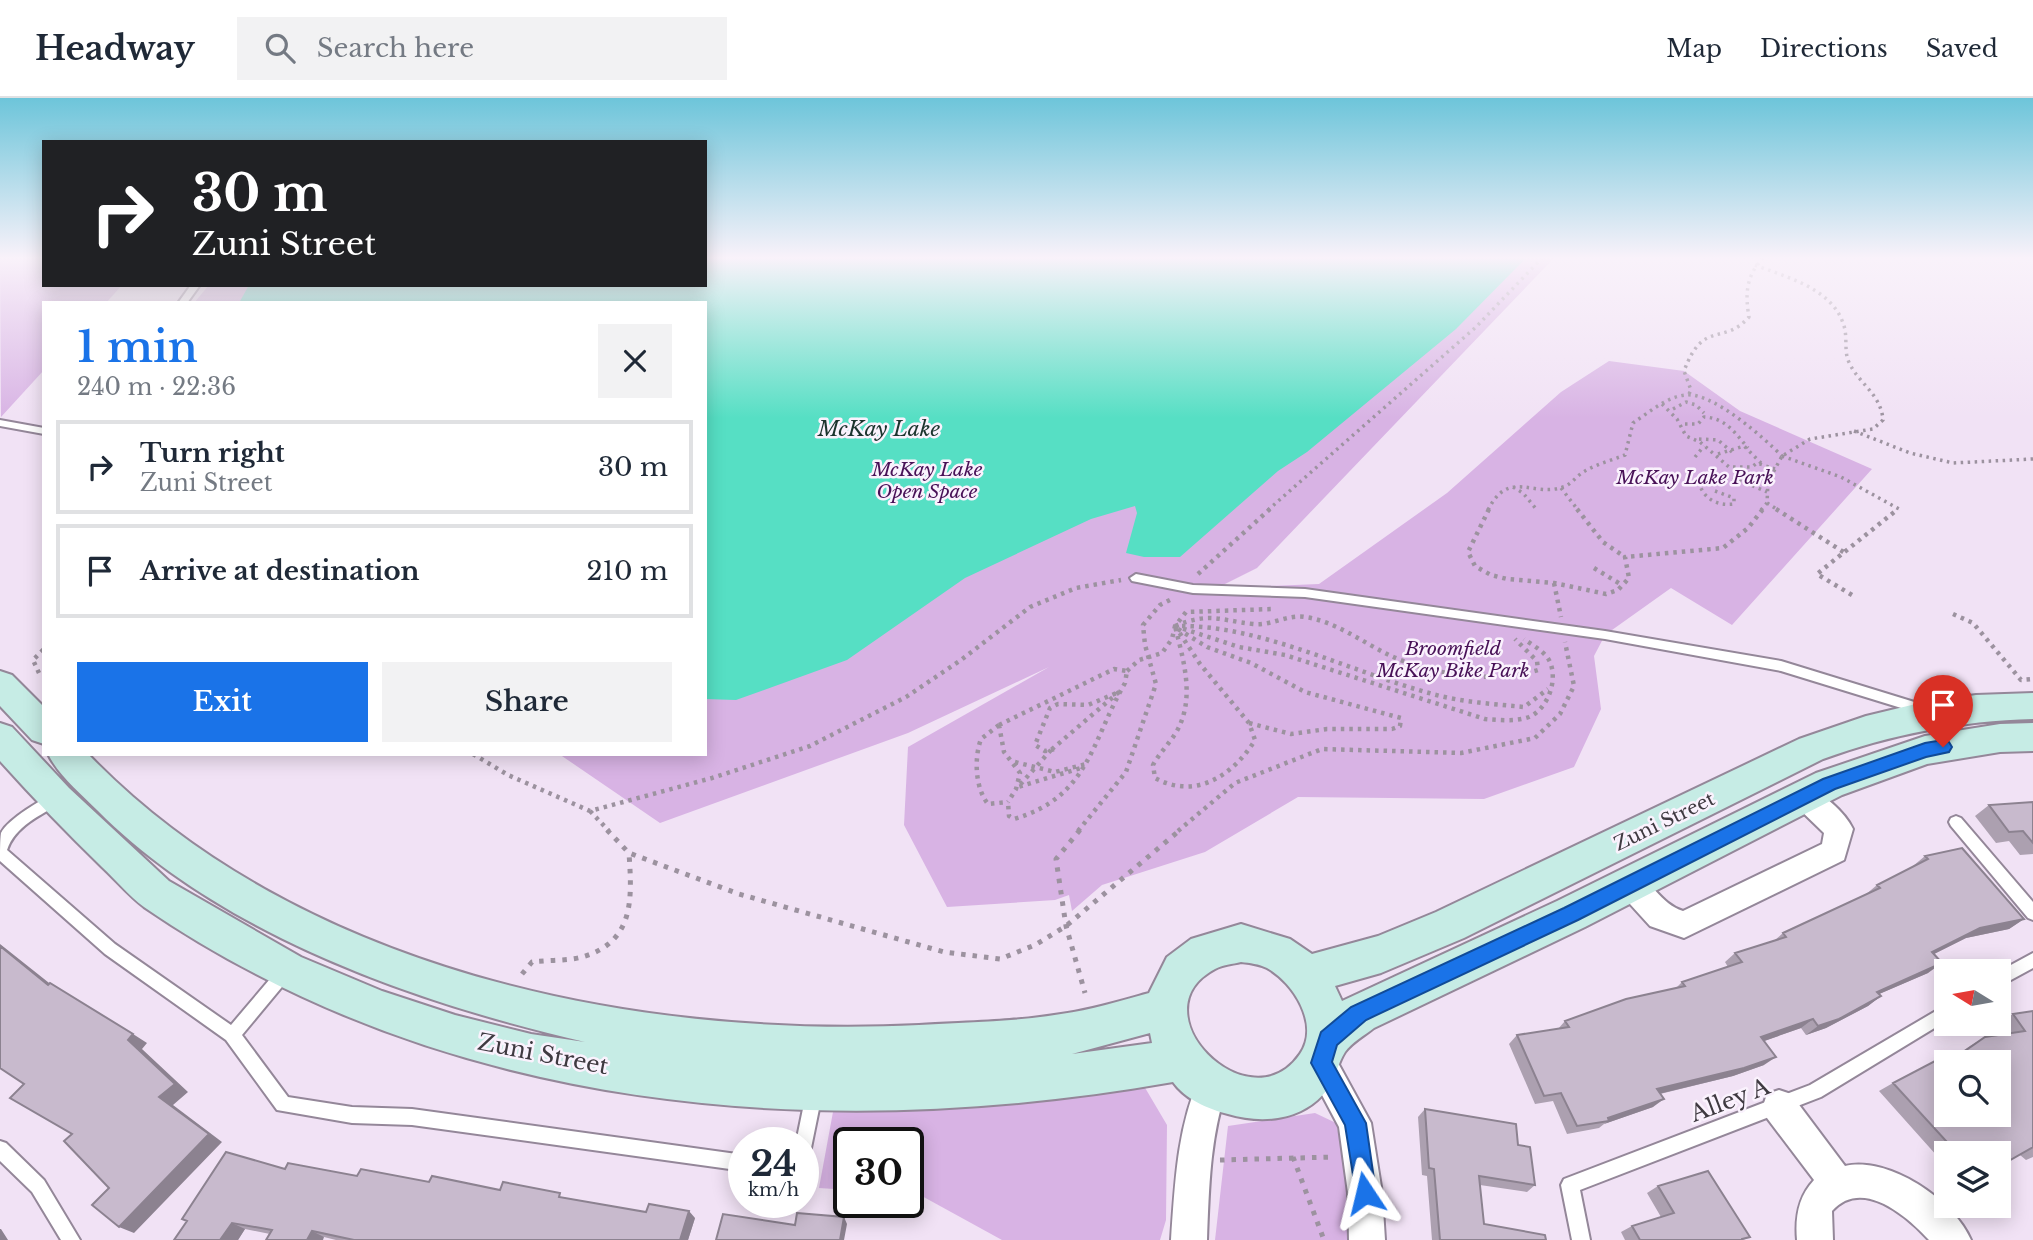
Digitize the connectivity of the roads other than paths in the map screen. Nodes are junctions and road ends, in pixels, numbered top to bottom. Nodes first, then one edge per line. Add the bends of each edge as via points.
1 (0, 423) edge
2 (42, 431) edge
3 (1136, 578) road end
4 (0, 684) edge
5 (2031, 708) edge
6 (1935, 713) junction
7 (42, 728) edge
8 (0, 737) edge
9 (68, 756) edge
10 (1803, 796) junction
11 (56, 799) junction
12 (1956, 822) dead end
13 (0, 852) edge
14 (1630, 884) junction
15 (2033, 913) edge
16 (2033, 960) edge
17 (287, 971) junction
18 (2011, 973) edge
19 (1305, 975) junction
20 (1166, 1009) junction
21 (1934, 1019) edge
22 (232, 1035) junction
23 (1325, 1051) junction
24 (1197, 1073) junction
25 (815, 1090) junction
26 (1779, 1106) junction
27 (807, 1127) edge
28 (0, 1149) edge
29 (728, 1161) edge
30 (1837, 1184) junction
31 (71, 1240) edge
32 (1189, 1240) edge
33 (1367, 1240) edge
34 (1581, 1240) edge
35 (1815, 1240) edge
36 (1953, 1240) edge

1 - 2 lane
3 - 6 lane via 1193,589 1305,593 1782,666
4 - 7 main road
5 - 6 main road, Zuni Street via 1962,708
5 - 10 main road, Zuni Street via 2000,738 1925,750
6 - 19 main road, Zuni Street via 1853,733 1811,749 1450,925 1381,954
8 - 11 main road, Zuni Street
9 - 20 main road, Zuni Street via 144,831 224,886 334,942 410,974 492,1000 662,1035 760,1046 866,1049 1058,1036
10 - 14 main road, Zuni Street
10 - 14 street via 1839,829 1834,851 1684,925 1660,917
11 - 13 lane via 15,826 2,840
11 - 17 main road, Zuni Street via 155,893
12 - 15 lane
13 - 22 lane via 110,949
14 - 23 main road, Zuni Street via 1359,1013
16 - 18 lane
17 - 22 lane
17 - 25 main road, Zuni Street via 455,1036 531,1055 711,1083
19 - 20 main road via 1264,948 1218,945 1181,968
19 - 23 main road via 1319,994 1326,1016
20 - 24 main road via 1169,1034
21 - 26 lane, Alley A via 1815,1091
22 - 29 lane via 284,1104 352,1115 412,1116
23 - 24 main road via 1307,1082 1287,1094 1262,1100 1236,1097
23 - 33 street via 1355,1123
24 - 25 main road, Zuni Street via 1101,1073 891,1090
24 - 32 street via 1200,1119
25 - 27 lane
26 - 30 street
26 - 34 lane, Alley A via 1570,1185
28 - 31 lane via 37,1186
30 - 35 street via 1821,1196 1813,1214
30 - 36 street via 1873,1182 1899,1192 1925,1210

